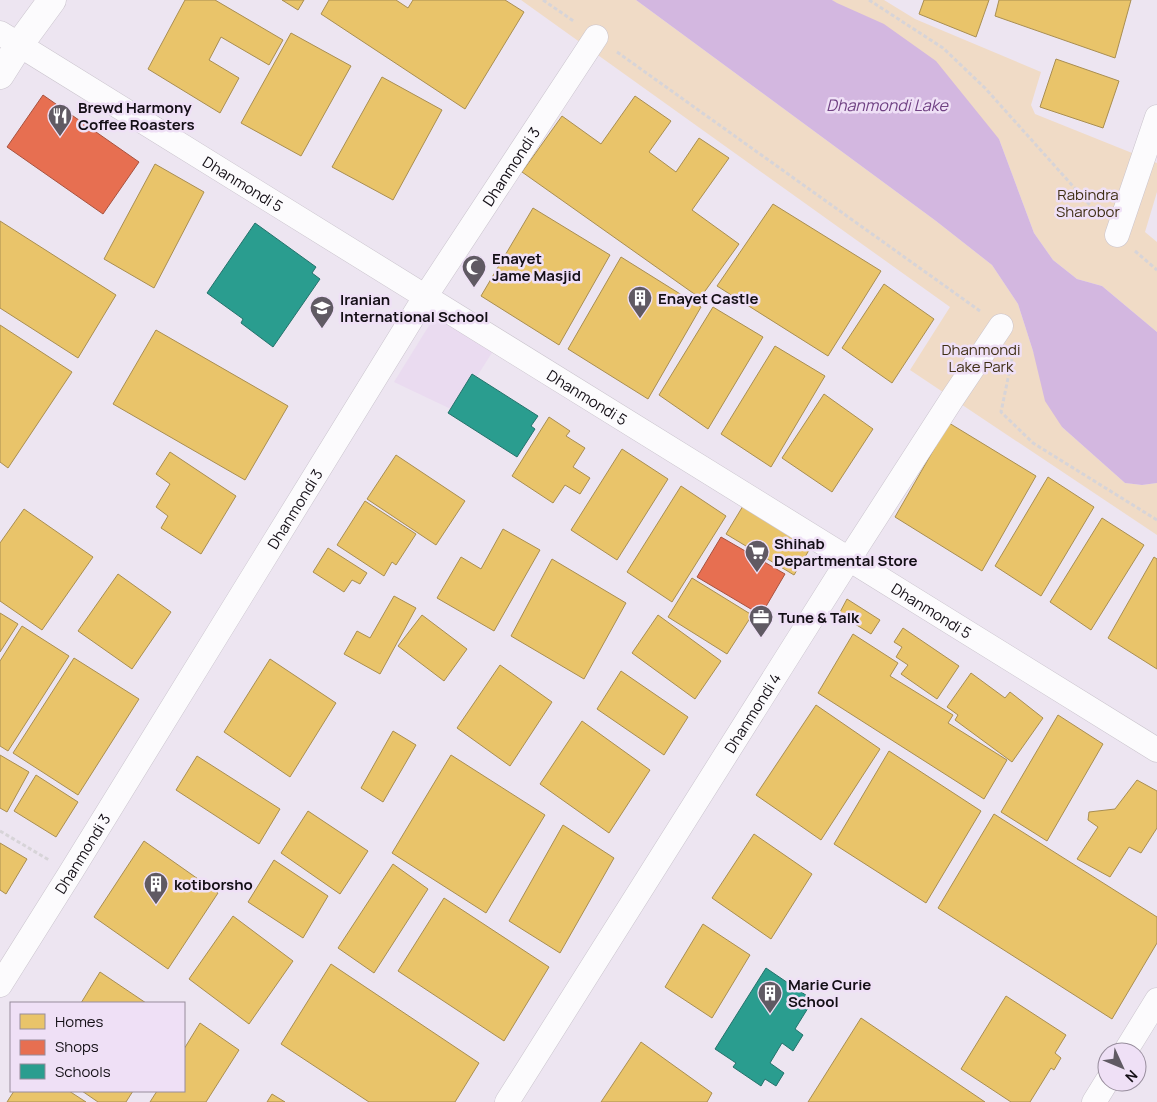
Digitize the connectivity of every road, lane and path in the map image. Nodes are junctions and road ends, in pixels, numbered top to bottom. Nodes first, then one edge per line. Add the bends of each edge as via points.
1 (52, 0) edge
2 (544, 0) edge
3 (869, 0) edge
4 (596, 37) junction
5 (9, 39) edge
6 (0, 75) edge
7 (1157, 117) edge
8 (1117, 235) junction
9 (1157, 270) edge
10 (425, 297) junction
11 (1001, 326) junction
12 (1157, 520) edge
13 (849, 559) junction
14 (1157, 750) edge
15 (0, 831) edge
16 (55, 864) dead end
17 (0, 985) edge
18 (1157, 1000) edge
19 (1131, 1042) edge
20 (507, 1102) edge

1 - 5 main road
2 - 4 path
3 - 8 path via 943,48 985,88
4 - 10 street, Dhanmondi 3
4 - 11 path
5 - 6 main road
5 - 10 street, Dhanmondi 5
7 - 8 street
8 - 9 path
10 - 13 street, Dhanmondi 5
10 - 17 street, Dhanmondi 3
11 - 12 path via 1013,352 1002,412 1033,443
11 - 13 street, Dhanmondi 4
13 - 14 street, Dhanmondi 5
13 - 20 street, Dhanmondi 4
15 - 16 path
18 - 19 street

